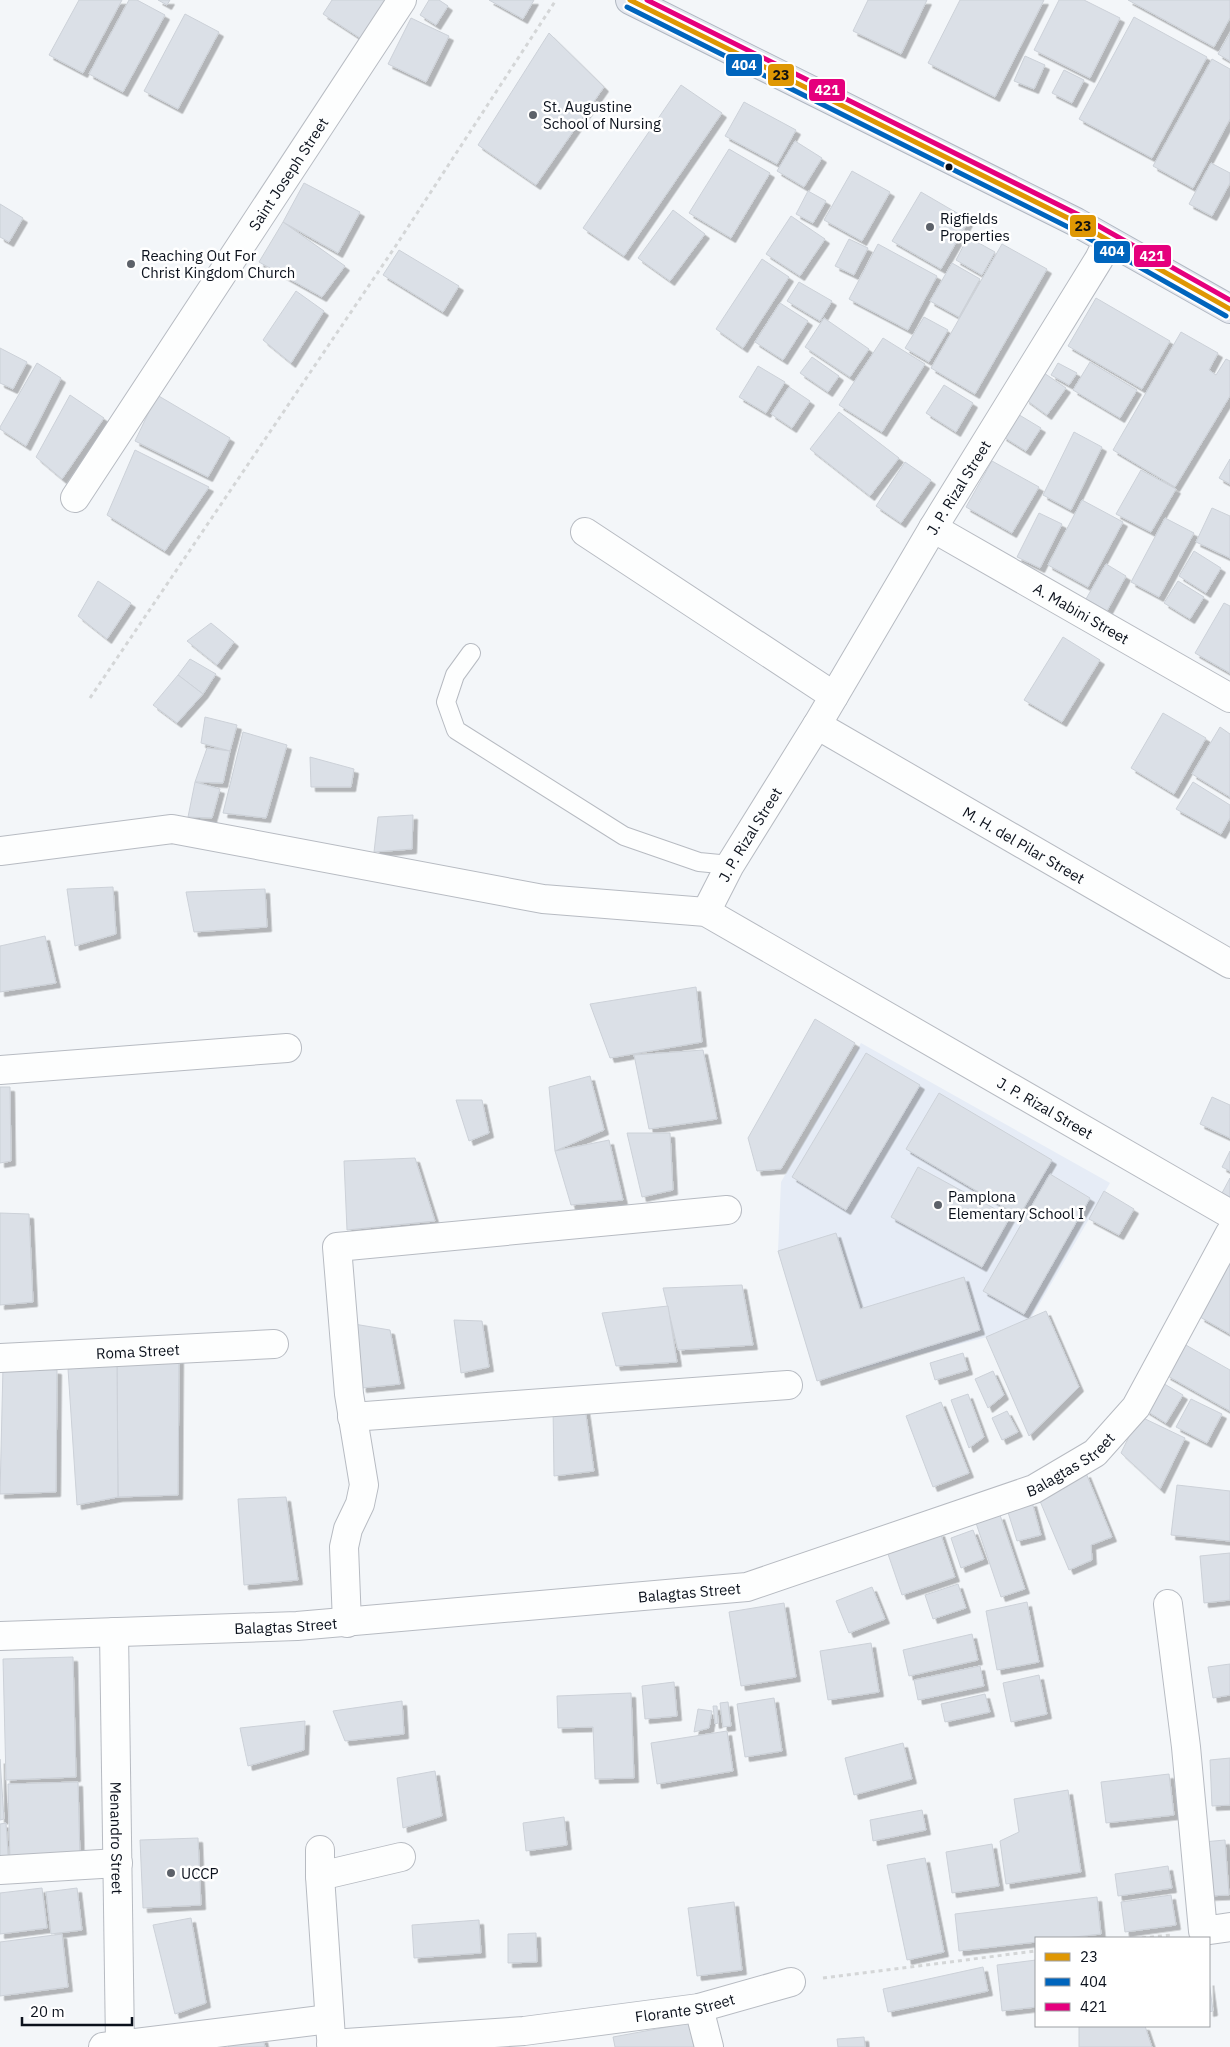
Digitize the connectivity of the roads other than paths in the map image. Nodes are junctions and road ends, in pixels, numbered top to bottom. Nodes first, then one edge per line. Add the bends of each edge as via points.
1 (402, 0) edge
2 (630, 0) edge
3 (1108, 242) junction
4 (1230, 309) edge
5 (75, 498) dead end
6 (933, 528) junction
7 (585, 532) dead end
8 (471, 654) dead end
9 (834, 696) junction
10 (1230, 698) edge
11 (817, 725) junction
12 (0, 851) edge
13 (730, 865) junction
14 (706, 912) junction
15 (1230, 964) edge
16 (287, 1048) dead end
17 (0, 1070) edge
18 (727, 1210) dead end
19 (1230, 1214) edge
20 (1230, 1233) edge
21 (274, 1344) dead end
22 (0, 1358) edge
23 (788, 1385) dead end
24 (352, 1417) junction
25 (1168, 1604) dead end
26 (347, 1623) junction
27 (114, 1632) junction
28 (0, 1636) edge
29 (401, 1857) dead end
30 (118, 1862) junction
31 (0, 1870) edge
32 (1230, 1928) edge
33 (791, 1982) road end
34 (699, 2008) junction
35 (331, 2037) edge
36 (112, 2045) edge
37 (709, 2047) edge

1 - 5 street, Saint Joseph Street
2 - 3 highway via 1076,222
3 - 4 highway
3 - 6 street, J. P. Rizal Street
6 - 9 street, J. P. Rizal Street
6 - 10 street, A. Mabini Street
7 - 9 street
8 - 13 lane via 455,675 446,702 456,730 624,836 699,862
9 - 11 street, J. P. Rizal Street
11 - 13 street, J. P. Rizal Street
11 - 15 street, M. H. del Pilar Street
12 - 14 street via 172,829 543,899
13 - 14 street, J. P. Rizal Street
14 - 19 street, J. P. Rizal Street
16 - 17 street
18 - 24 street via 337,1247
20 - 26 street, Balagtas Street via 1136,1407 1095,1453 1034,1489 747,1587
21 - 22 street, Roma Street
23 - 24 street
24 - 26 street via 364,1485 344,1548
25 - 32 street via 1186,1747 1203,1931
26 - 27 street, Balagtas Street
27 - 28 street, Balagtas Street
27 - 30 street, Menandro Street
29 - 35 street via 320,1863
30 - 31 street
30 - 36 street, Menandro Street
33 - 34 street, Florante Street
34 - 35 street, Florante Street via 524,2031
34 - 37 street
35 - 36 street, Florante Street

